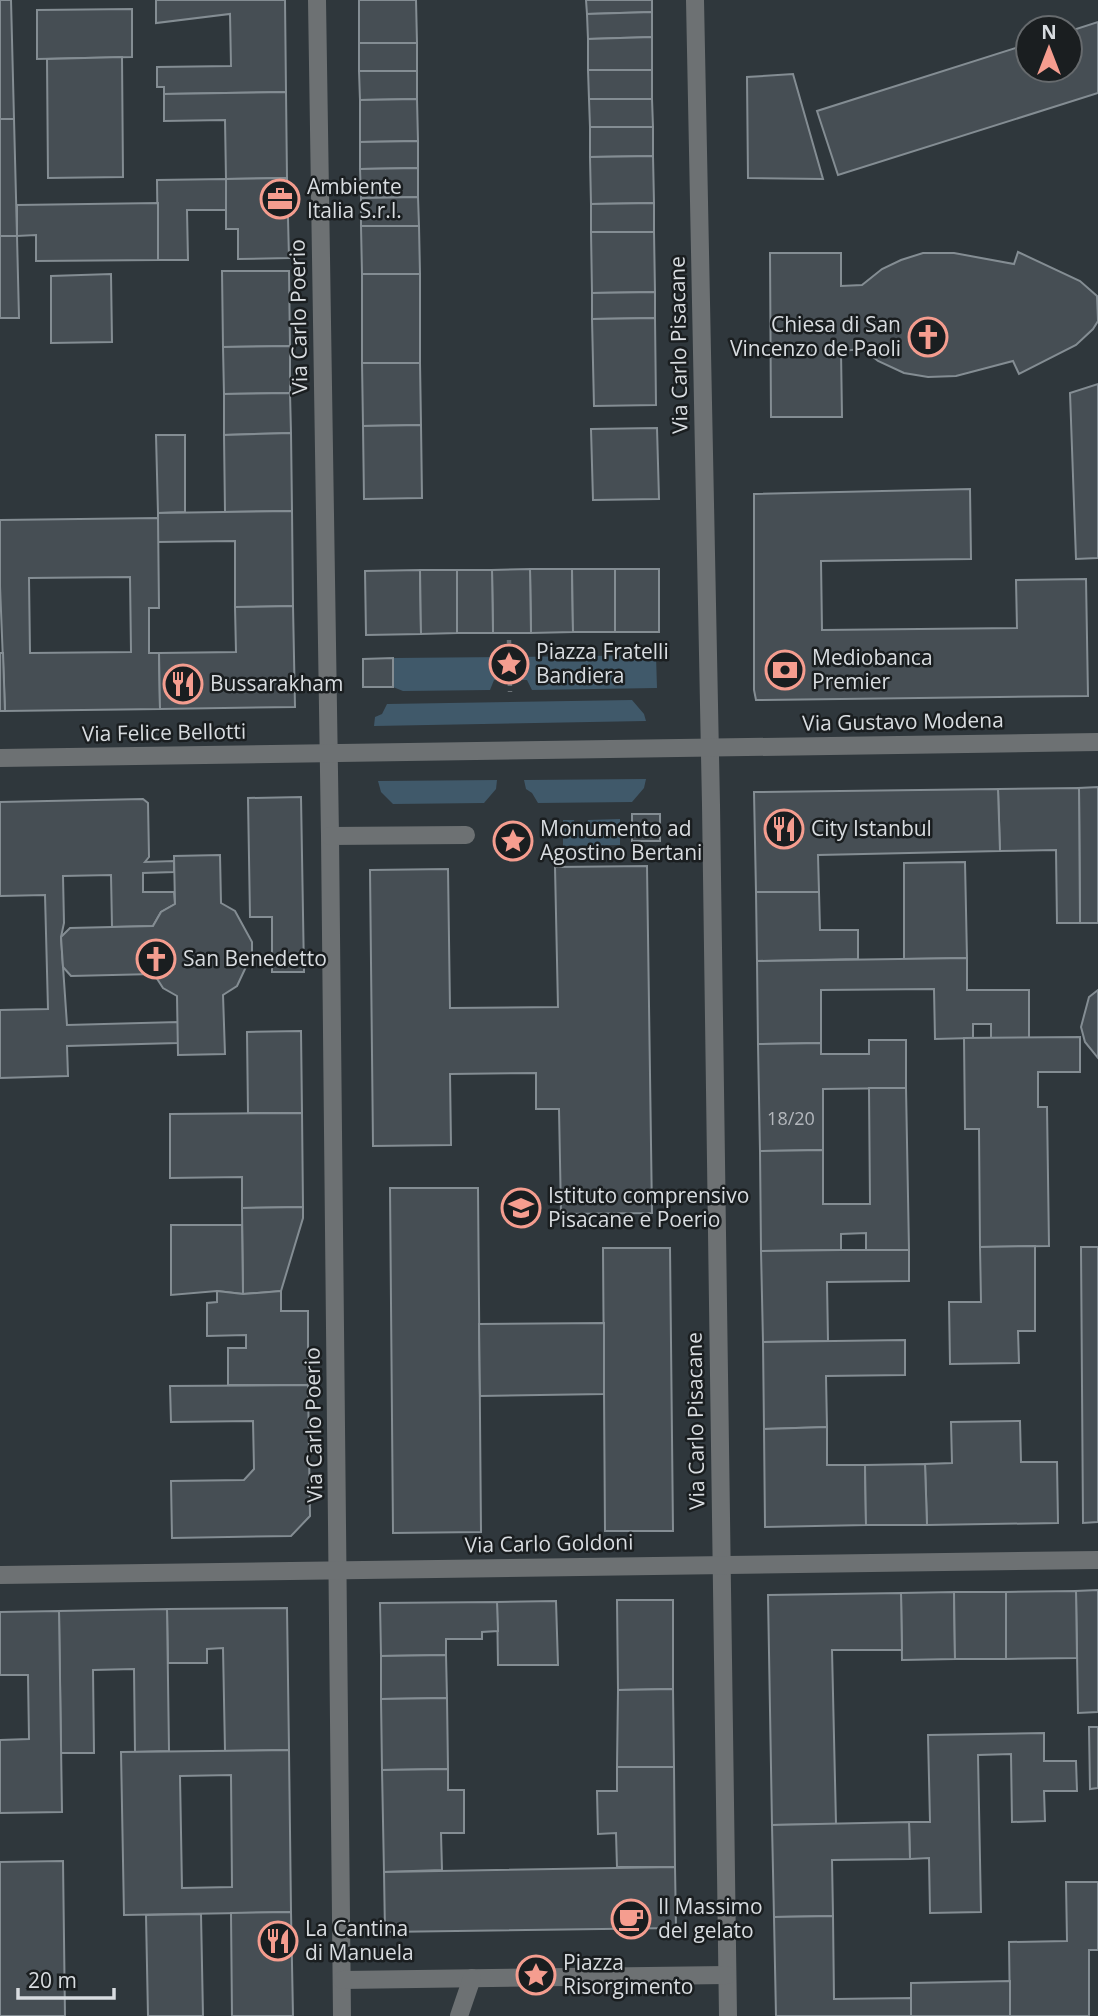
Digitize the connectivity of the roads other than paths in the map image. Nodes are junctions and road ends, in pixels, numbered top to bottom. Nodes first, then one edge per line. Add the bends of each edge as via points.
1 (317, 0) edge
2 (695, 0) edge
3 (1098, 742) edge
4 (710, 747) junction
5 (329, 752) junction
6 (0, 758) edge
7 (466, 835) dead end
8 (330, 836) junction
9 (1098, 1560) edge
10 (721, 1565) junction
11 (338, 1570) junction
12 (0, 1576) edge
13 (727, 1975) junction
14 (472, 1978) junction
15 (342, 1979) junction
16 (342, 2016) edge
17 (459, 2016) edge
18 (727, 2016) edge

1 - 5 street, Via Carlo Poerio
2 - 4 street, Via Carlo Pisacane
3 - 4 street, Via Gustavo Modena
4 - 5 street
4 - 10 street, Via Carlo Pisacane
5 - 6 street, Via Felice Bellotti
5 - 8 street
7 - 8 street
8 - 11 street, Via Carlo Poerio
9 - 10 street, Via Carlo Goldoni
10 - 11 street, Via Carlo Goldoni
10 - 13 street, Via Carlo Pisacane
11 - 12 street, Via Carlo Goldoni
11 - 15 street, Via Carlo Poerio
13 - 14 street
13 - 18 street
14 - 15 street
14 - 17 street
15 - 16 street

